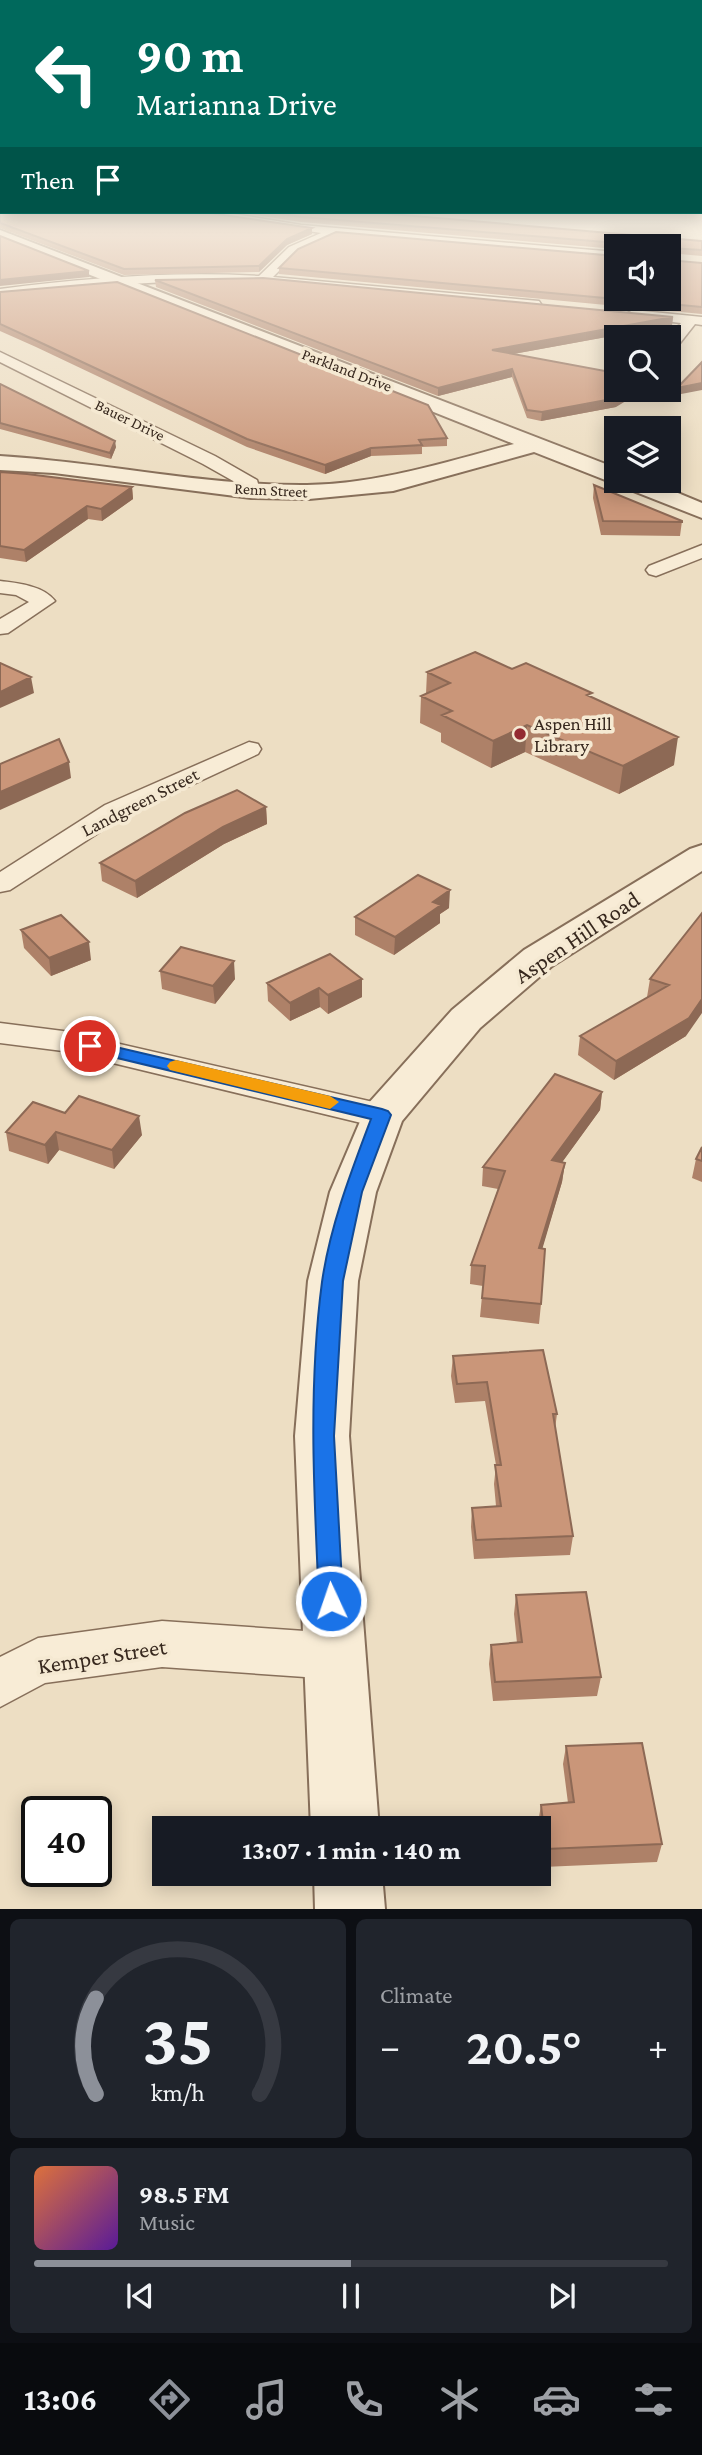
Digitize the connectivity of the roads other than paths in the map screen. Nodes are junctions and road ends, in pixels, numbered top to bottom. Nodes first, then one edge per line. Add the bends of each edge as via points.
1 (146, 291) edge
2 (393, 291) edge
3 (542, 305) edge
4 (623, 313) edge
5 (696, 320) edge
6 (681, 336) edge
7 (0, 356) edge
8 (537, 444) junction
9 (0, 463) edge
10 (604, 471) edge
11 (251, 491) junction
12 (658, 493) edge
13 (702, 511) edge
14 (702, 551) edge
15 (656, 570) dead end
16 (0, 587) edge
17 (0, 628) edge
18 (249, 749) dead end
19 (702, 856) edge
20 (0, 884) edge
21 (0, 1033) edge
22 (382, 1115) junction
23 (334, 1656) junction
24 (0, 1683) edge
25 (344, 1816) edge
26 (349, 1886) edge
27 (350, 1909) edge

1 - 8 street, Parkland Drive
2 - 3 street
4 - 5 street
5 - 6 street
7 - 11 street, Bauer Drive via 209,460 251,484
8 - 10 street, Parkland Drive
8 - 11 street, Renn Street via 393,484 309,492
9 - 11 street, Renn Street
12 - 13 street
14 - 15 street
16 - 17 street via 45,601
18 - 20 street, Landgreen Street via 114,811
19 - 22 street, Aspen Hill Road via 538,958 467,1019
21 - 22 street via 63,1041
22 - 23 street, Aspen Hill Road via 353,1192 332,1281 322,1436
23 - 24 street, Kemper Street via 163,1644 37,1661
23 - 25 street, Aspen Hill Road
26 - 27 street

